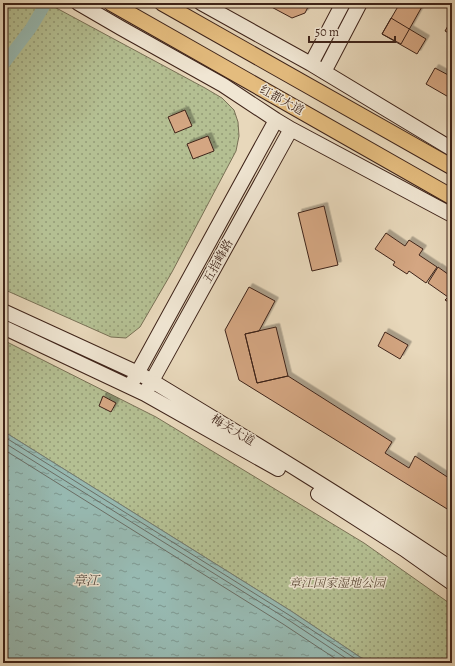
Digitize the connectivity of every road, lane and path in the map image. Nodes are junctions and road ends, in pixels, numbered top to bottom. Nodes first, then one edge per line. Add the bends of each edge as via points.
1 (78, 3) edge
2 (111, 3) edge
3 (162, 3) edge
4 (201, 3) edge
5 (342, 3) edge
6 (360, 3) edge
7 (311, 64) junction
8 (324, 72) junction
9 (276, 120) junction
10 (291, 129) junction
11 (452, 149) edge
12 (452, 167) edge
13 (452, 197) edge
14 (452, 215) edge
15 (3, 311) edge
16 (3, 327) edge
17 (138, 373) junction
18 (152, 381) junction
19 (130, 387) junction
20 (145, 394) junction
21 (452, 569) edge
22 (452, 583) edge

1 - 9 main road via 223,85
2 - 13 main road, 红都大道
3 - 12 main road
4 - 7 main road
5 - 7 main road
6 - 8 main road
7 - 8 main road
8 - 11 main road
9 - 10 main road
9 - 17 main road
10 - 14 main road
10 - 18 main road, 五指峰路
15 - 17 main road, 梅关大道
16 - 19 main road, 梅关大道
17 - 18 main road, 梅关大道
17 - 19 main road
18 - 20 main road, 五指峰路
18 - 21 main road, 梅关大道 via 410,540
19 - 20 main road, 梅关大道
20 - 22 main road, 梅关大道 via 276,467

